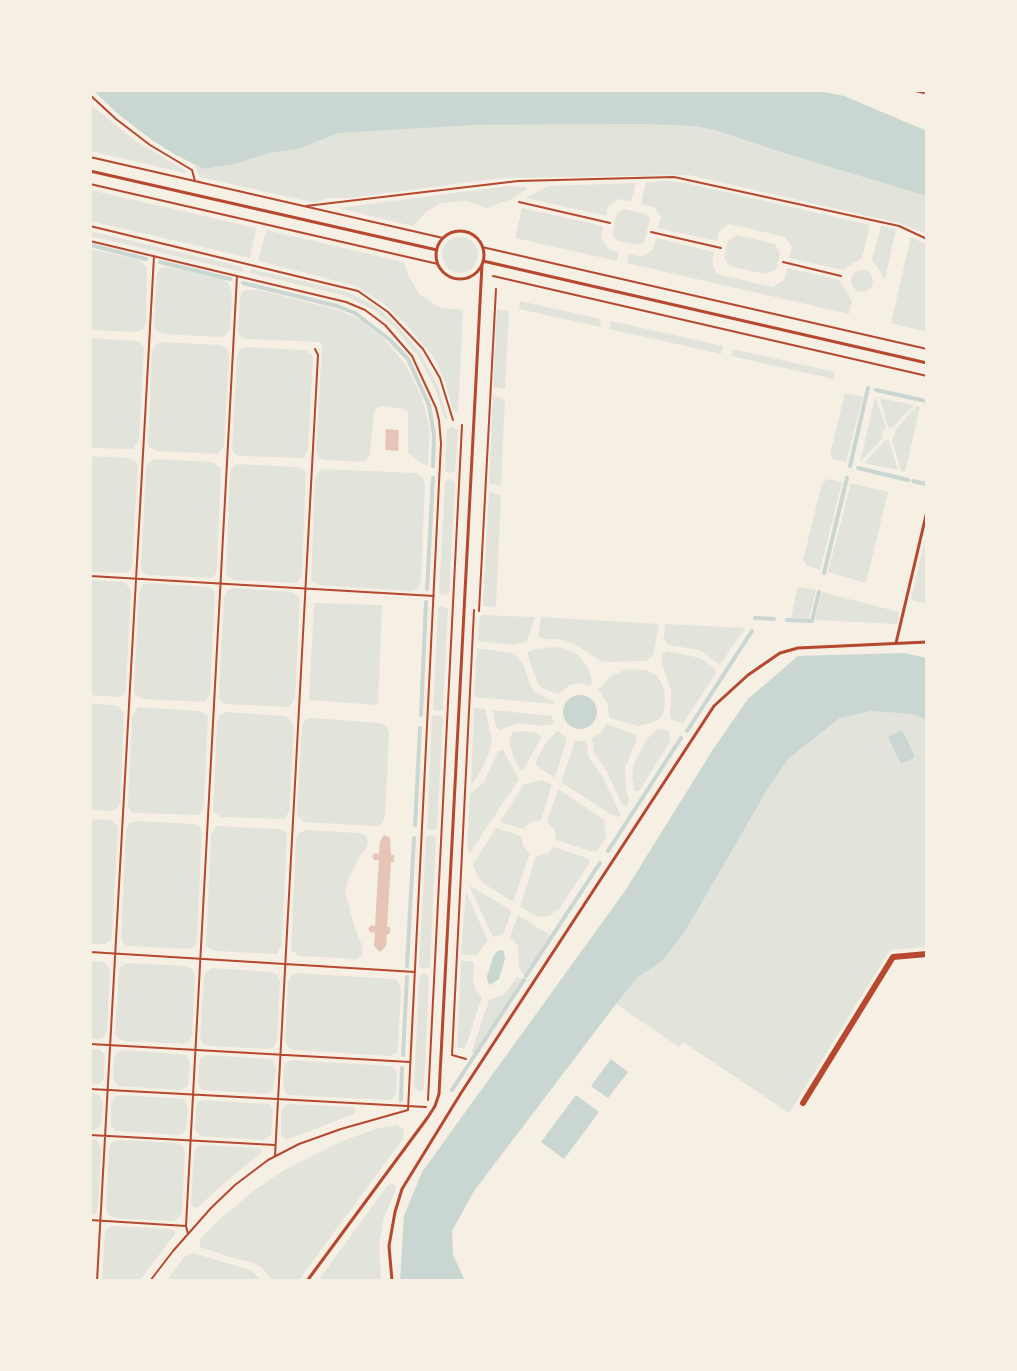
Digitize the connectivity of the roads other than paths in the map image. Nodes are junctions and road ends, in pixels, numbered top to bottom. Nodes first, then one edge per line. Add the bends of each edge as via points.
1 (90, 171) edge
2 (437, 250) junction
3 (482, 263) junction
4 (927, 363) edge
5 (927, 511) edge
6 (927, 642) edge
7 (896, 643) junction
8 (927, 954) edge
9 (803, 1103) dead end
10 (308, 1281) edge
11 (392, 1281) edge

1 - 2 lane
2 - 3 lane via 438,264 445,274 459,279 473,275
2 - 3 lane via 443,238 454,232 466,232 475,236 482,247
3 - 4 lane
3 - 10 lane via 439,1094 428,1117
5 - 7 lane
6 - 7 lane
7 - 11 lane via 798,648 780,653 741,680 714,706 402,1189 389,1246
8 - 9 street via 893,957

